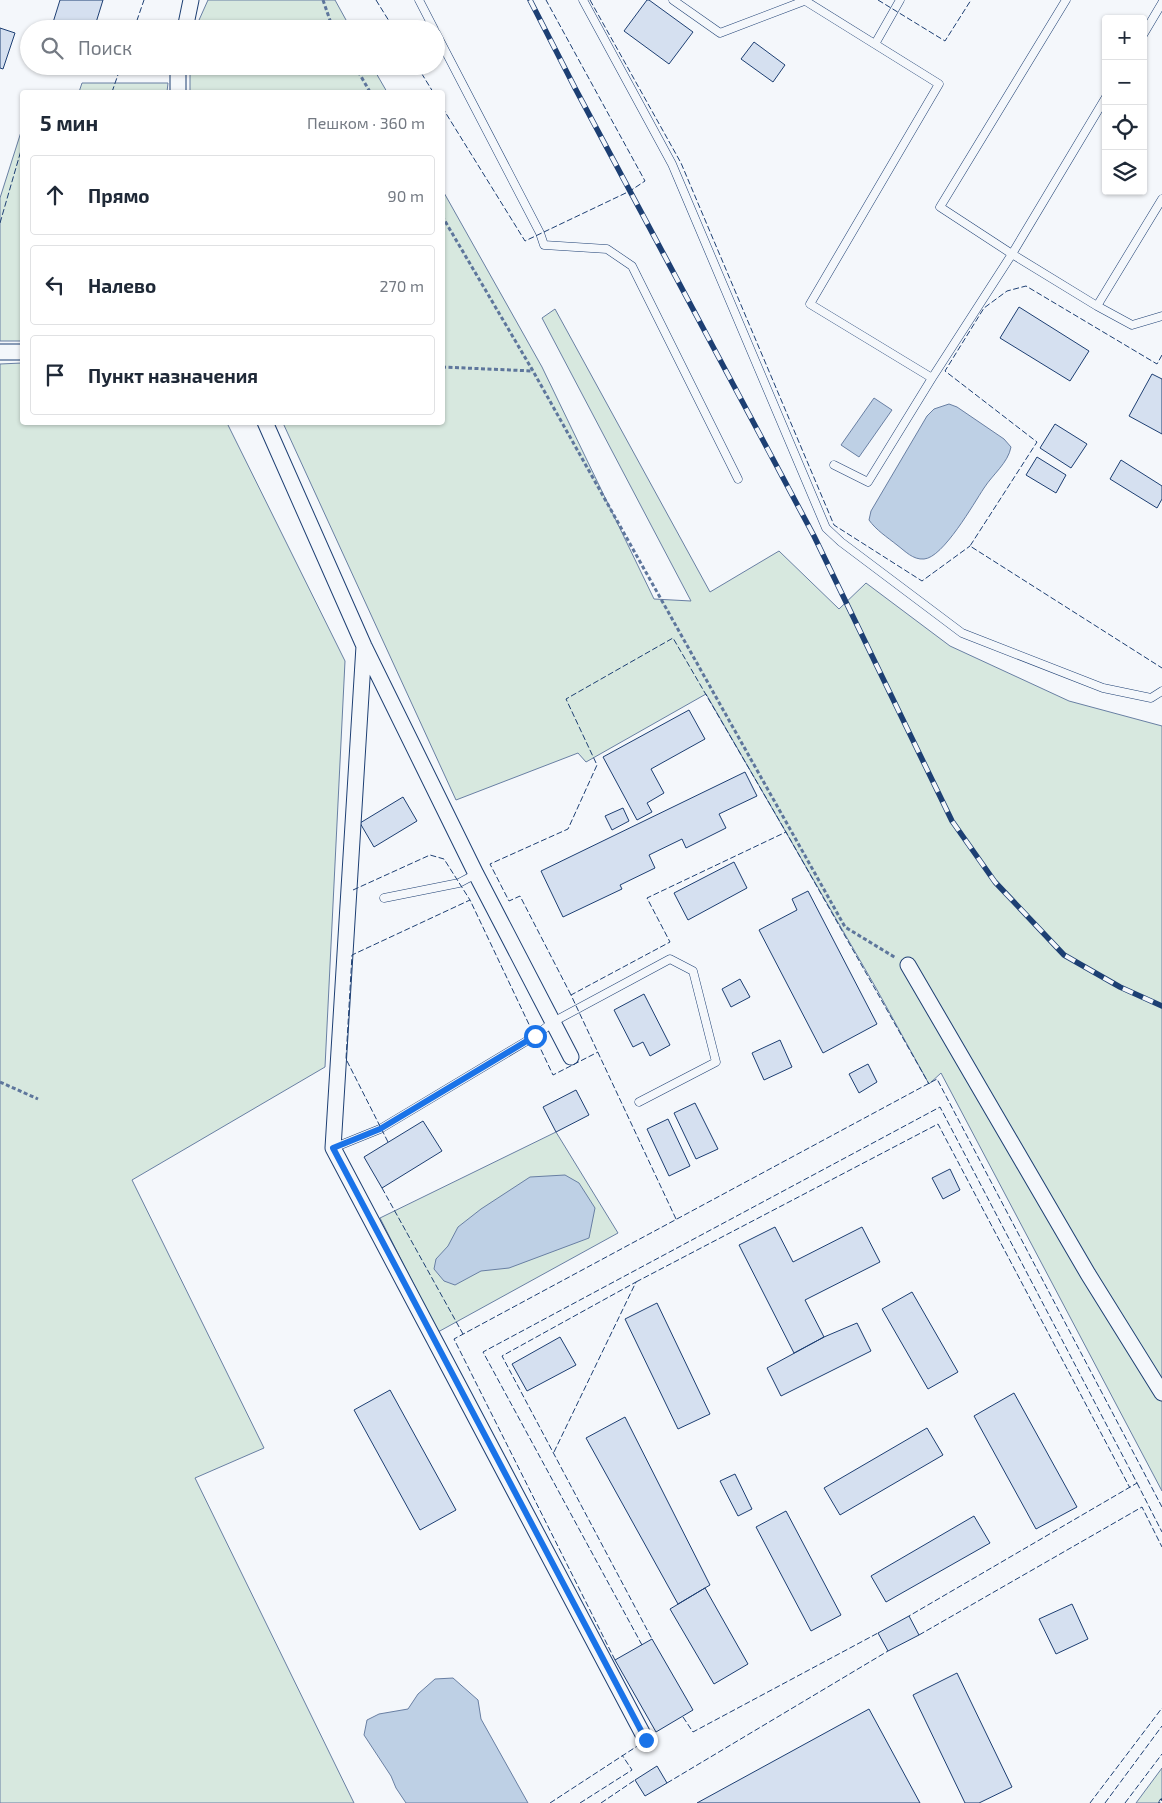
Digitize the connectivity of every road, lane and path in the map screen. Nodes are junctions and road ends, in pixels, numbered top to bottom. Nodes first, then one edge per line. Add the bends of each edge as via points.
1 (191, 0) edge
2 (323, 0) edge
3 (419, 0) edge
4 (582, 0) edge
5 (674, 0) edge
6 (804, 0) edge
7 (900, 0) edge
8 (1066, 0) edge
9 (1162, 3) edge
10 (187, 20) edge
11 (330, 20) edge
12 (429, 20) edge
13 (1147, 27) edge
14 (874, 44) junction
15 (445, 50) edge
16 (178, 75) edge
17 (360, 75) edge
18 (178, 90) edge
19 (369, 90) edge
20 (1102, 104) edge
21 (1162, 199) edge
22 (445, 221) edge
23 (1012, 254) junction
24 (1097, 306) junction
25 (1162, 316) edge
26 (0, 352) edge
27 (20, 352) edge
28 (445, 367) edge
29 (533, 371) junction
30 (932, 378) junction
31 (267, 425) edge
32 (834, 464) dead end
33 (738, 479) dead end
34 (364, 646) junction
35 (1162, 691) edge
36 (476, 874) junction
37 (384, 898) dead end
38 (908, 965) joint
39 (553, 1022) junction
40 (571, 1057) dead end
41 (0, 1082) edge
42 (38, 1099) dead end
43 (639, 1102) dead end
44 (333, 1148) junction
45 (1162, 1393) edge
46 (646, 1740) dead end

1 - 10 street
2 - 11 path
3 - 12 lane
4 - 35 lane via 672,164 826,528 962,633 1102,688 1151,698
5 - 6 lane via 720,33
6 - 14 lane
7 - 14 lane
8 - 23 lane via 940,207
9 - 13 lane
14 - 30 lane via 939,84 810,304
15 - 33 lane via 544,245 607,249 632,266
16 - 18 street
17 - 19 path
20 - 23 lane
21 - 24 lane
22 - 29 path
23 - 24 lane
23 - 30 lane
24 - 25 lane via 1132,325
26 - 27 street
28 - 29 path
29 - 38 path via 845,927
30 - 32 lane via 868,482
31 - 34 street
34 - 36 street
34 - 44 street
36 - 37 lane via 459,882
36 - 39 street
38 - 45 street via 1088,1274
39 - 40 street
39 - 43 lane via 670,959 693,971 716,1062
39 - 44 lane via 380,1129
41 - 42 path
44 - 46 street

